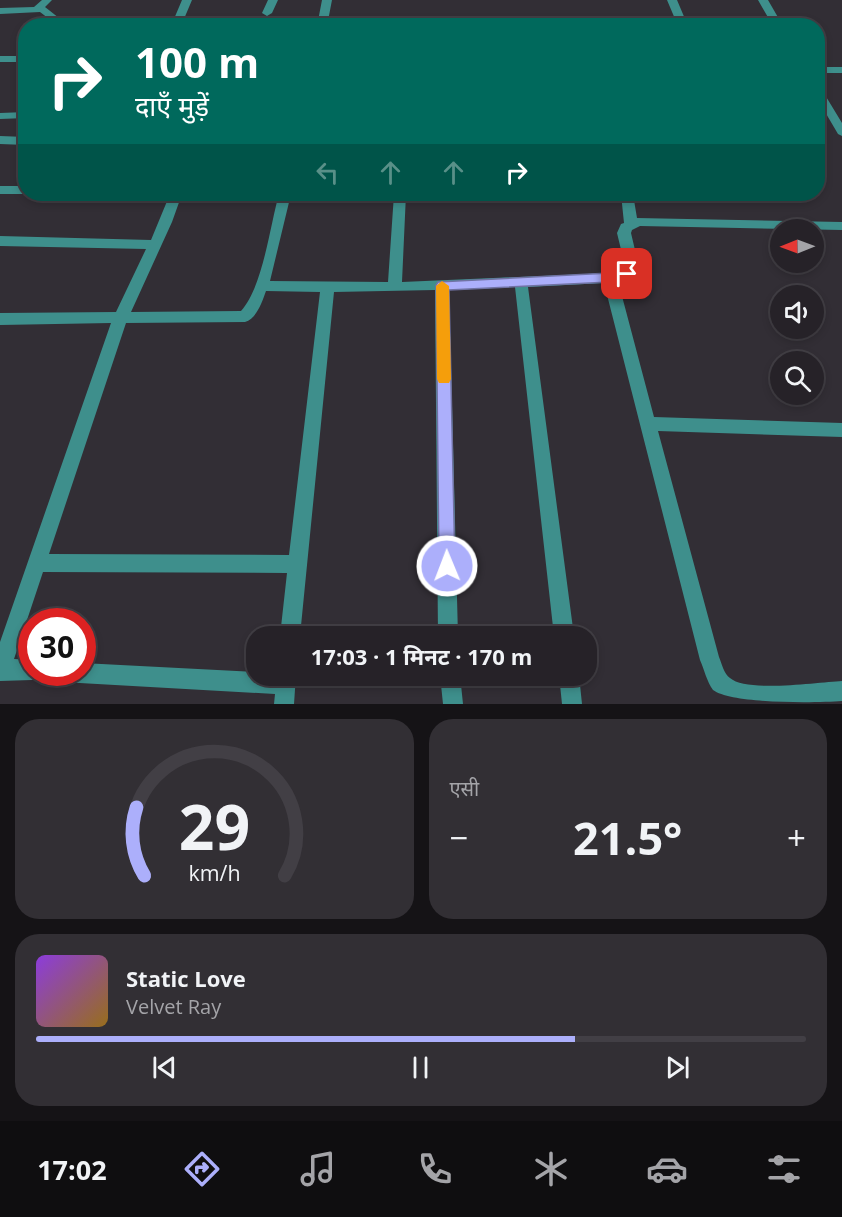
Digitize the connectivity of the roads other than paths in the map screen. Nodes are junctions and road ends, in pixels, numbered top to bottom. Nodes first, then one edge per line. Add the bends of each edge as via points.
1 (187, 0) edge
2 (273, 0) edge
3 (327, 0) edge
4 (672, 0) edge
5 (763, 0) edge
6 (44, 4) edge
7 (0, 12) edge
8 (267, 13) dead end
9 (54, 18) edge
10 (179, 18) edge
11 (324, 18) edge
12 (680, 18) edge
13 (773, 18) edge
14 (0, 59) edge
15 (18, 59) edge
16 (825, 70) edge
17 (842, 70) edge
18 (825, 113) edge
19 (18, 115) edge
20 (0, 116) edge
21 (842, 132) edge
22 (0, 140) edge
23 (18, 141) edge
24 (0, 190) edge
25 (18, 190) edge
26 (173, 201) edge
27 (283, 201) edge
28 (400, 201) edge
29 (628, 201) edge
30 (632, 224) junction
31 (842, 226) edge
32 (0, 241) edge
33 (155, 245) junction
34 (610, 278) junction
35 (521, 283) junction
36 (442, 285) junction
37 (261, 286) junction
38 (395, 287) junction
39 (327, 288) junction
40 (0, 319) edge
41 (120, 319) junction
42 (648, 424) junction
43 (842, 430) edge
44 (35, 563) junction
45 (297, 564) junction
46 (291, 626) edge
47 (448, 626) edge
48 (563, 626) edge
49 (0, 670) edge
50 (18, 670) edge
51 (96, 674) edge
52 (451, 686) edge
53 (570, 686) edge
54 (285, 688) edge
55 (842, 691) edge
56 (453, 704) edge
57 (572, 704) edge

1 - 10 street
2 - 8 street
3 - 11 street
4 - 12 street
5 - 13 street
6 - 7 street via 30,11
6 - 9 street
14 - 15 street
16 - 17 street
18 - 21 street
19 - 20 street
22 - 23 street
24 - 25 street
26 - 33 street
27 - 37 street
28 - 38 street
29 - 30 street
30 - 31 street
30 - 34 street via 624,233 632,267 627,274
32 - 33 street
33 - 41 street
34 - 35 street
34 - 42 street
35 - 36 street
35 - 48 street
36 - 38 street
36 - 47 street
37 - 39 street
37 - 41 street via 250,313 238,318
38 - 39 street
39 - 45 street
40 - 41 street
41 - 44 street
42 - 43 street
42 - 55 street via 710,660 721,684 734,693 753,695
44 - 45 street
44 - 49 street
45 - 46 street
49 - 50 street
51 - 54 street
52 - 56 street
53 - 57 street

